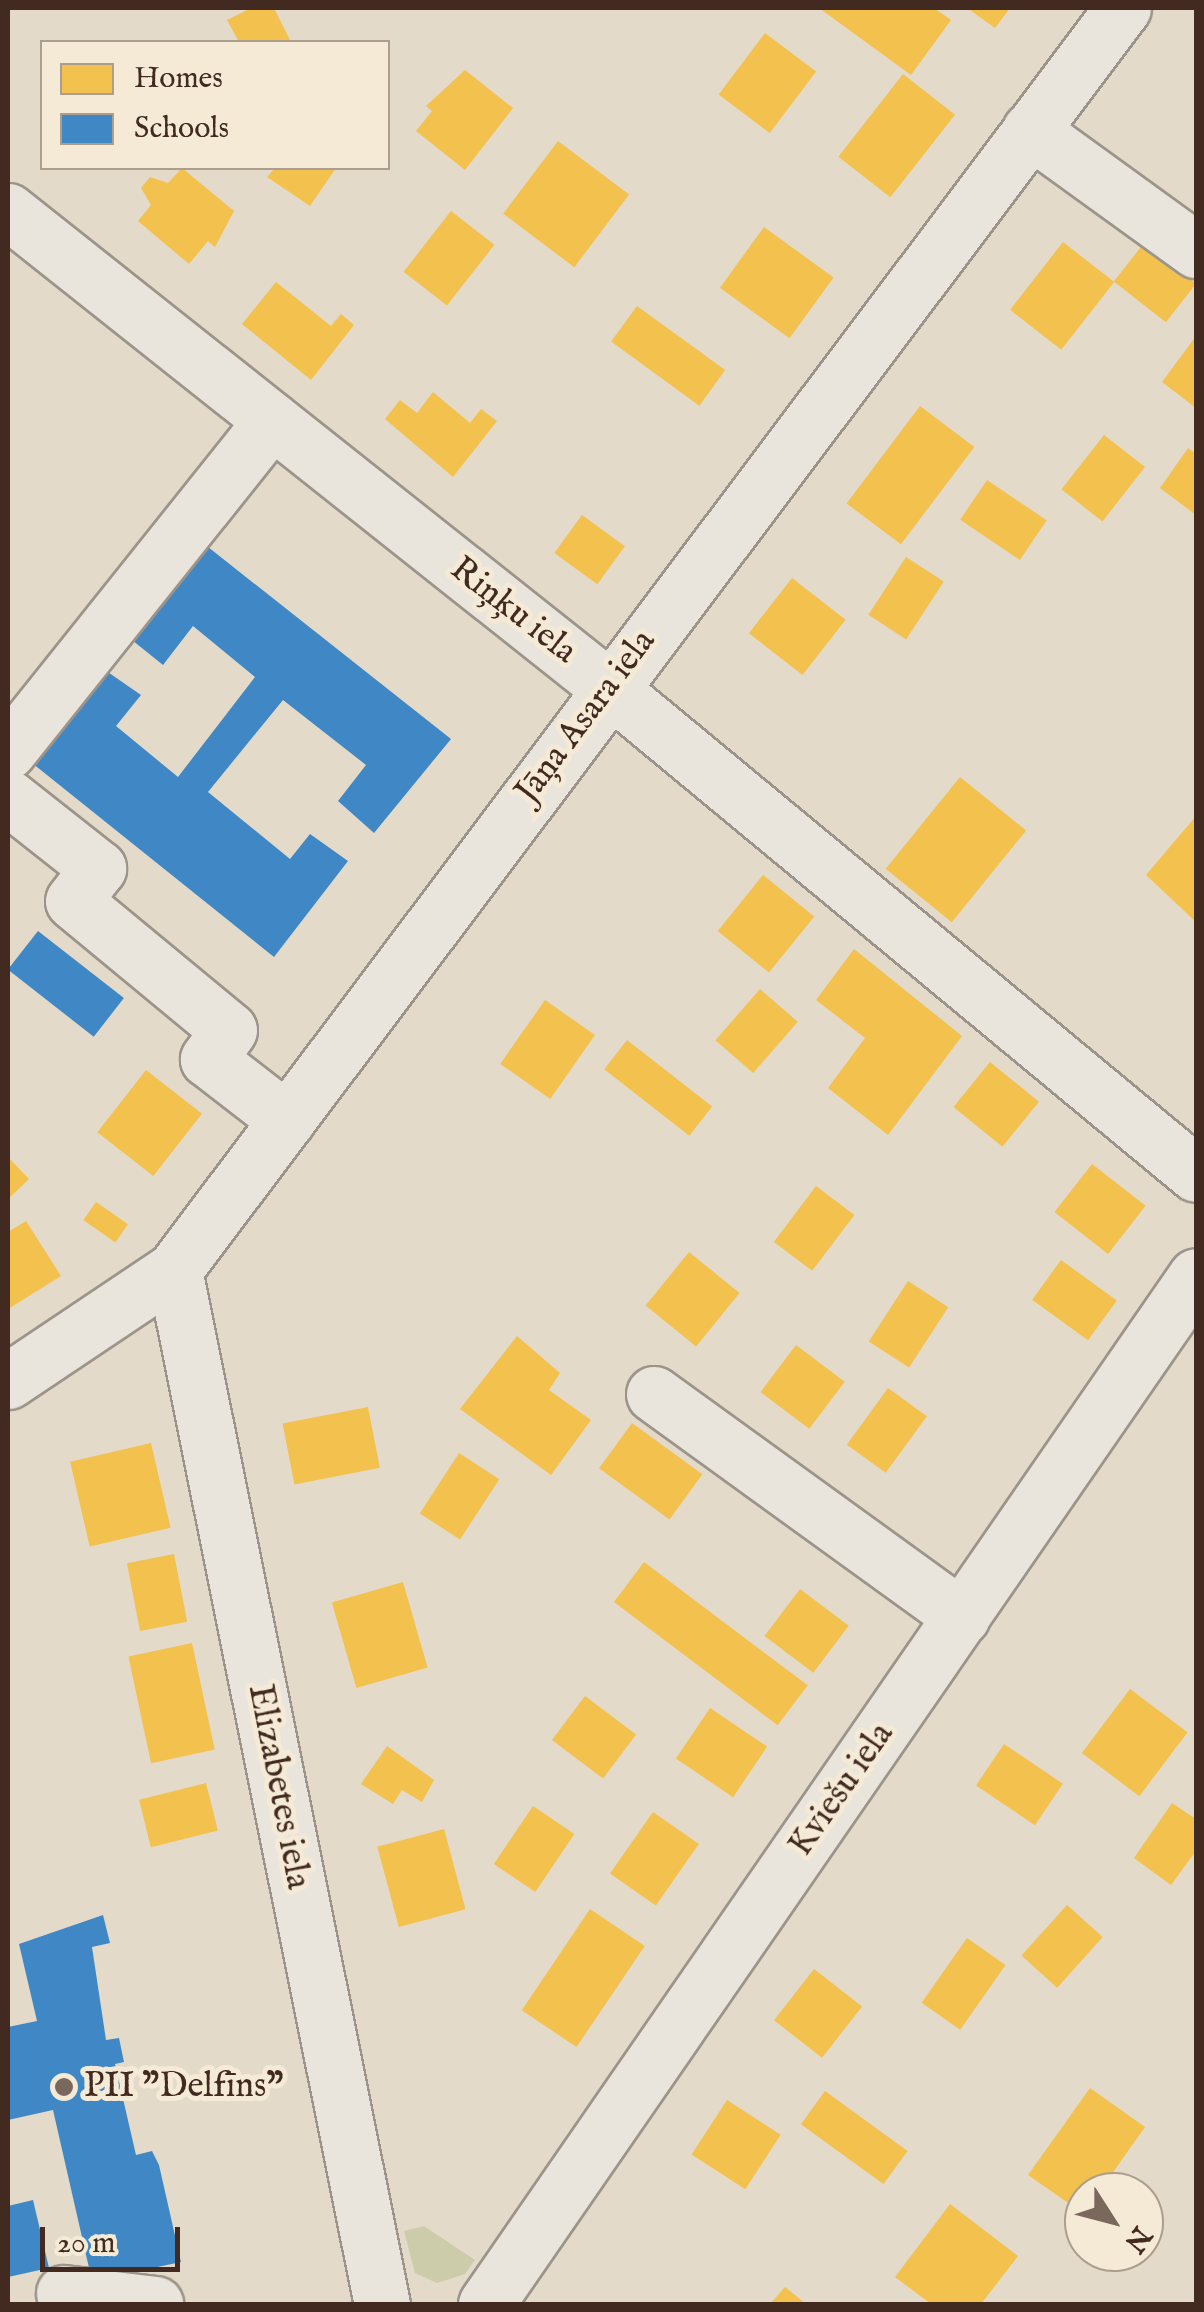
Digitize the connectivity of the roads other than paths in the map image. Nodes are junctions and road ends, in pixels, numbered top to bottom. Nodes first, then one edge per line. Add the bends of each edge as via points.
1 (1122, 8) edge
2 (1030, 130) junction
3 (8, 211) edge
4 (1196, 250) edge
5 (272, 420) junction
6 (608, 687) junction
7 (8, 751) edge
8 (8, 797) edge
9 (287, 1120) junction
10 (1196, 1174) edge
11 (174, 1270) junction
12 (1196, 1276) edge
13 (8, 1381) edge
14 (654, 1394) dead end
15 (962, 1617) junction
16 (64, 2292) dead end
17 (155, 2304) edge
18 (382, 2304) edge
19 (486, 2304) edge

1 - 2 street, Jāņa Asara iela
2 - 4 street
2 - 6 street, Jāņa Asara iela
3 - 5 street, Riņķu iela
5 - 6 street, Riņķu iela
5 - 7 street
6 - 9 street, Jāņa Asara iela
6 - 10 street, Riņķu iela
8 - 9 street via 98,868 73,901 228,1030 208,1059
9 - 11 street, Jāņa Asara iela
11 - 13 street, Jāņa Asara iela
11 - 18 street, Elizabetes iela
12 - 15 street, Kviešu iela
14 - 15 street
15 - 19 street, Kviešu iela
16 - 17 street

